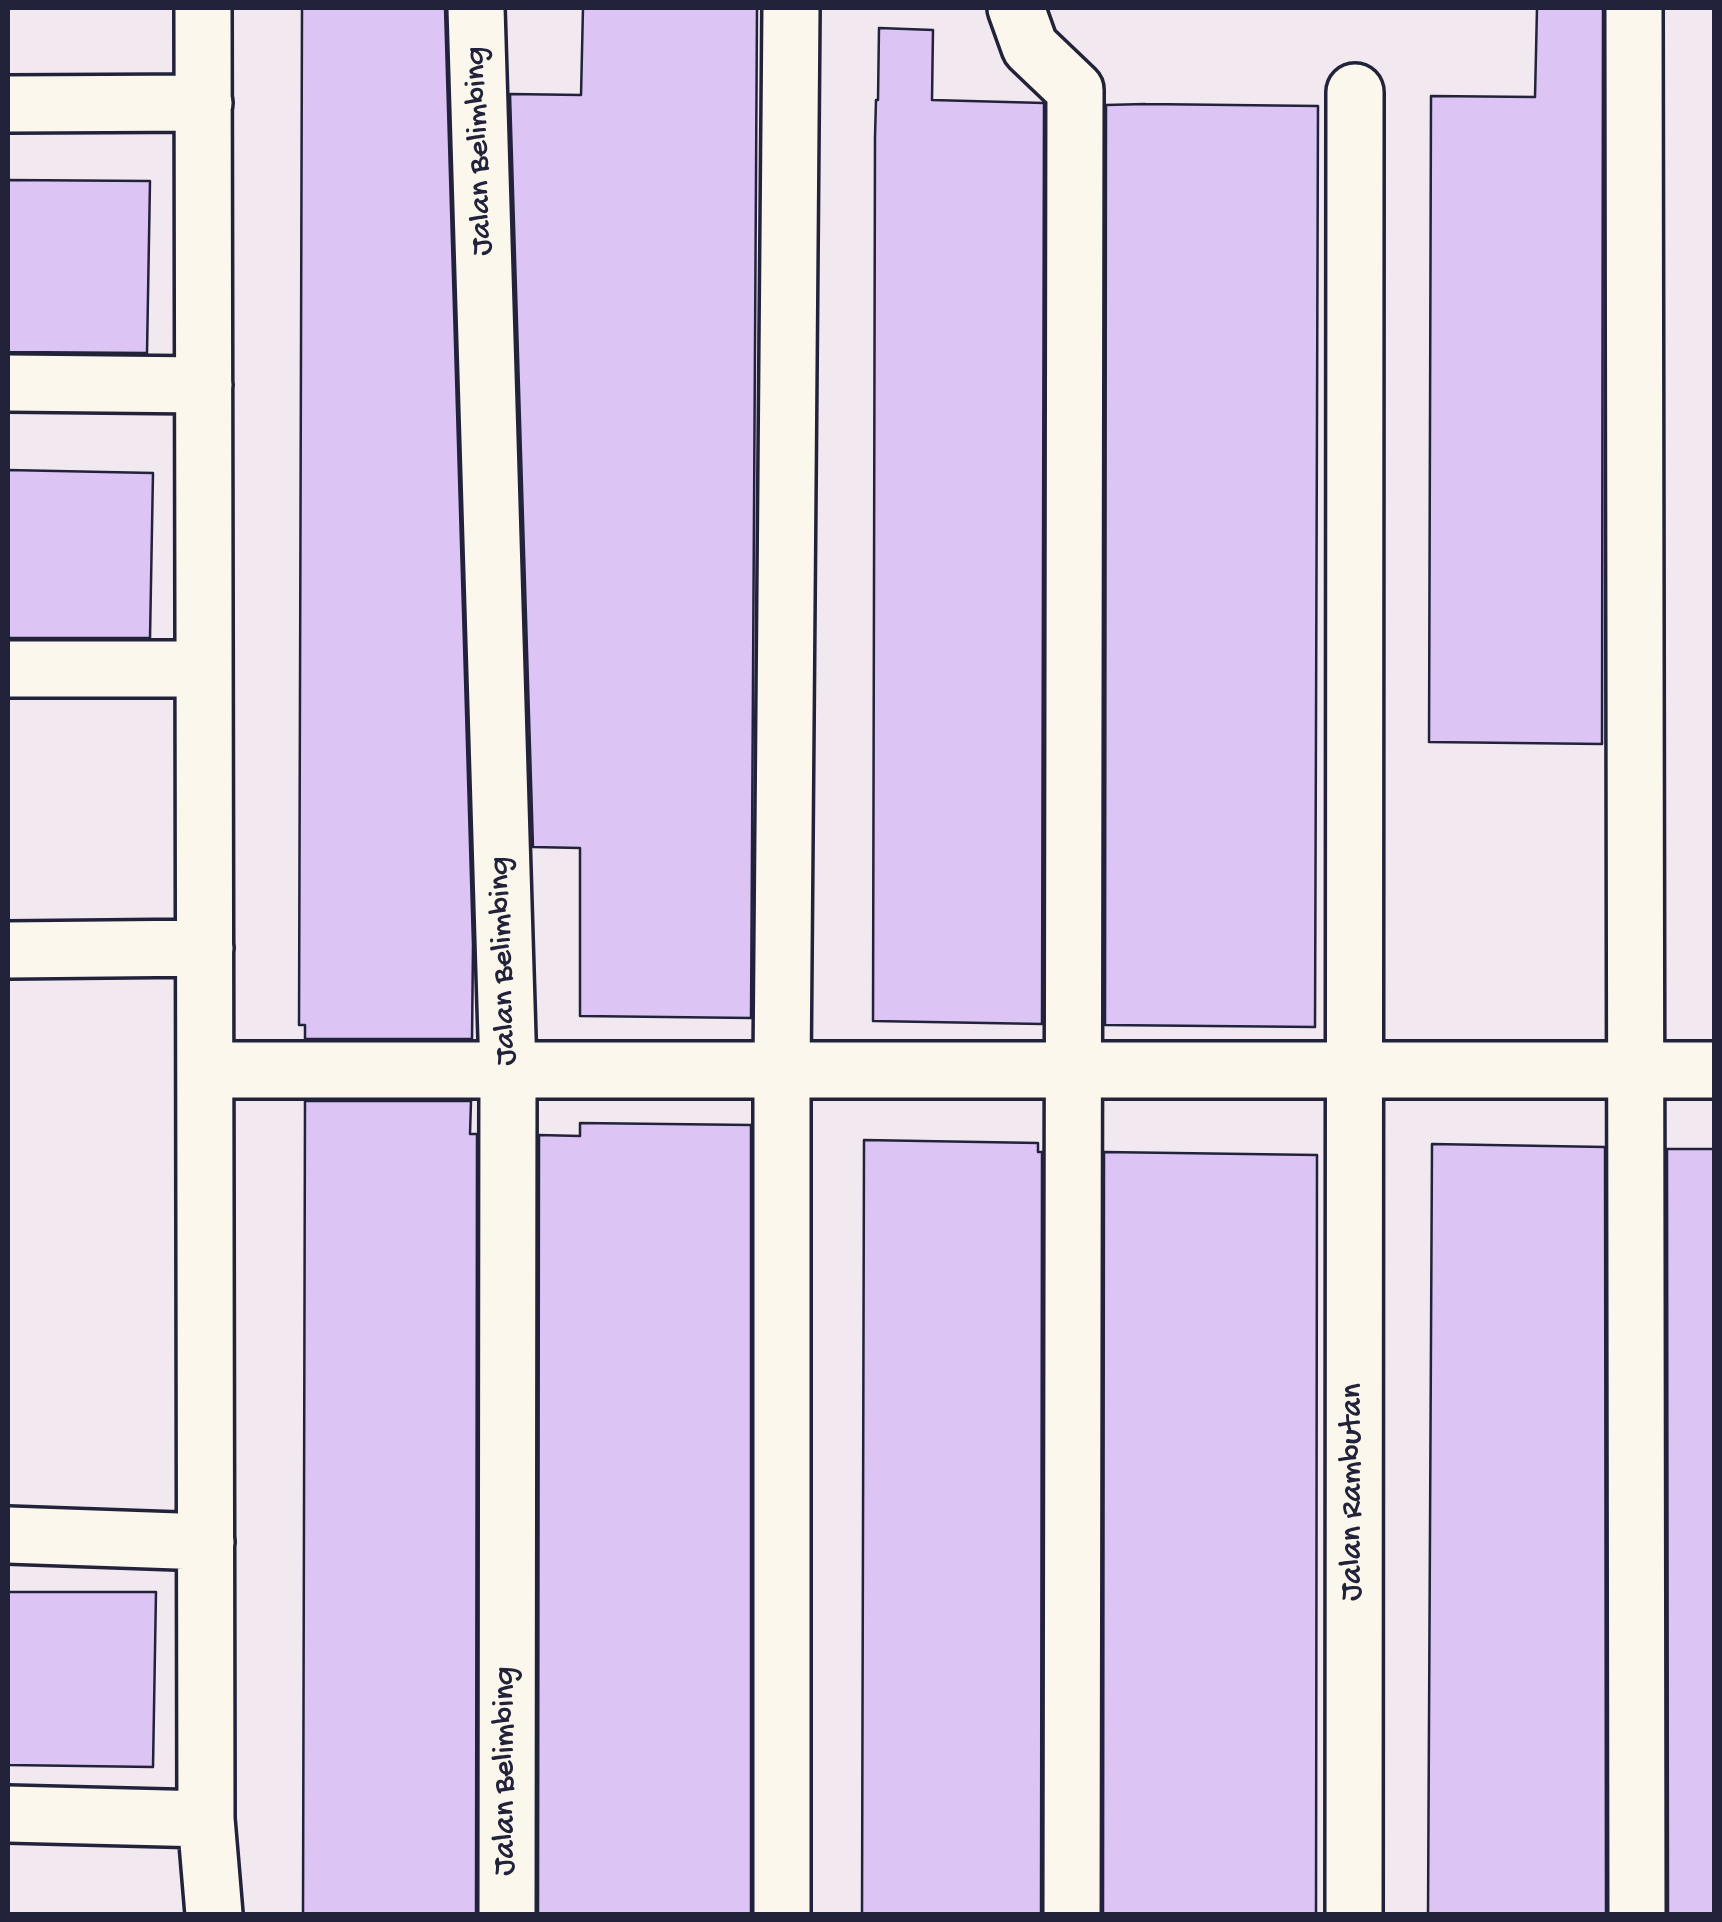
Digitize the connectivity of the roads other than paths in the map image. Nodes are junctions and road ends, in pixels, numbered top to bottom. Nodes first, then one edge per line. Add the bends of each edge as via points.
1 (203, 8) edge
2 (476, 8) edge
3 (791, 8) edge
4 (1016, 8) edge
5 (1634, 8) edge
6 (1355, 92) dead end
7 (204, 102) junction
8 (8, 104) edge
9 (8, 383) edge
10 (204, 385) junction
11 (8, 669) edge
12 (204, 670) junction
13 (206, 948) junction
14 (8, 950) edge
15 (206, 1070) junction
16 (508, 1070) junction
17 (782, 1070) junction
18 (1075, 1070) junction
19 (1354, 1070) junction
20 (1636, 1070) junction
21 (1714, 1070) edge
22 (8, 1535) edge
23 (206, 1542) junction
24 (8, 1814) edge
25 (206, 1819) junction
26 (214, 1914) edge
27 (507, 1914) edge
28 (782, 1914) edge
29 (1072, 1914) edge
30 (1354, 1914) edge
31 (1638, 1914) edge

1 - 7 street
2 - 16 street, Jalan Belimbing
3 - 17 street
4 - 18 street via 1030,47 1074,90
5 - 20 street
6 - 19 street, Jalan Rambutan
7 - 8 street
7 - 10 street
9 - 10 street
10 - 12 street
11 - 12 street
12 - 13 street
13 - 14 street
13 - 15 street
15 - 16 street
15 - 23 street
16 - 17 street
16 - 27 street, Jalan Belimbing
17 - 18 street
17 - 28 street
18 - 19 street
18 - 29 street
19 - 20 street
19 - 30 street, Jalan Rambutan
20 - 21 street
20 - 31 street
22 - 23 street
23 - 25 street
24 - 25 street
25 - 26 street

